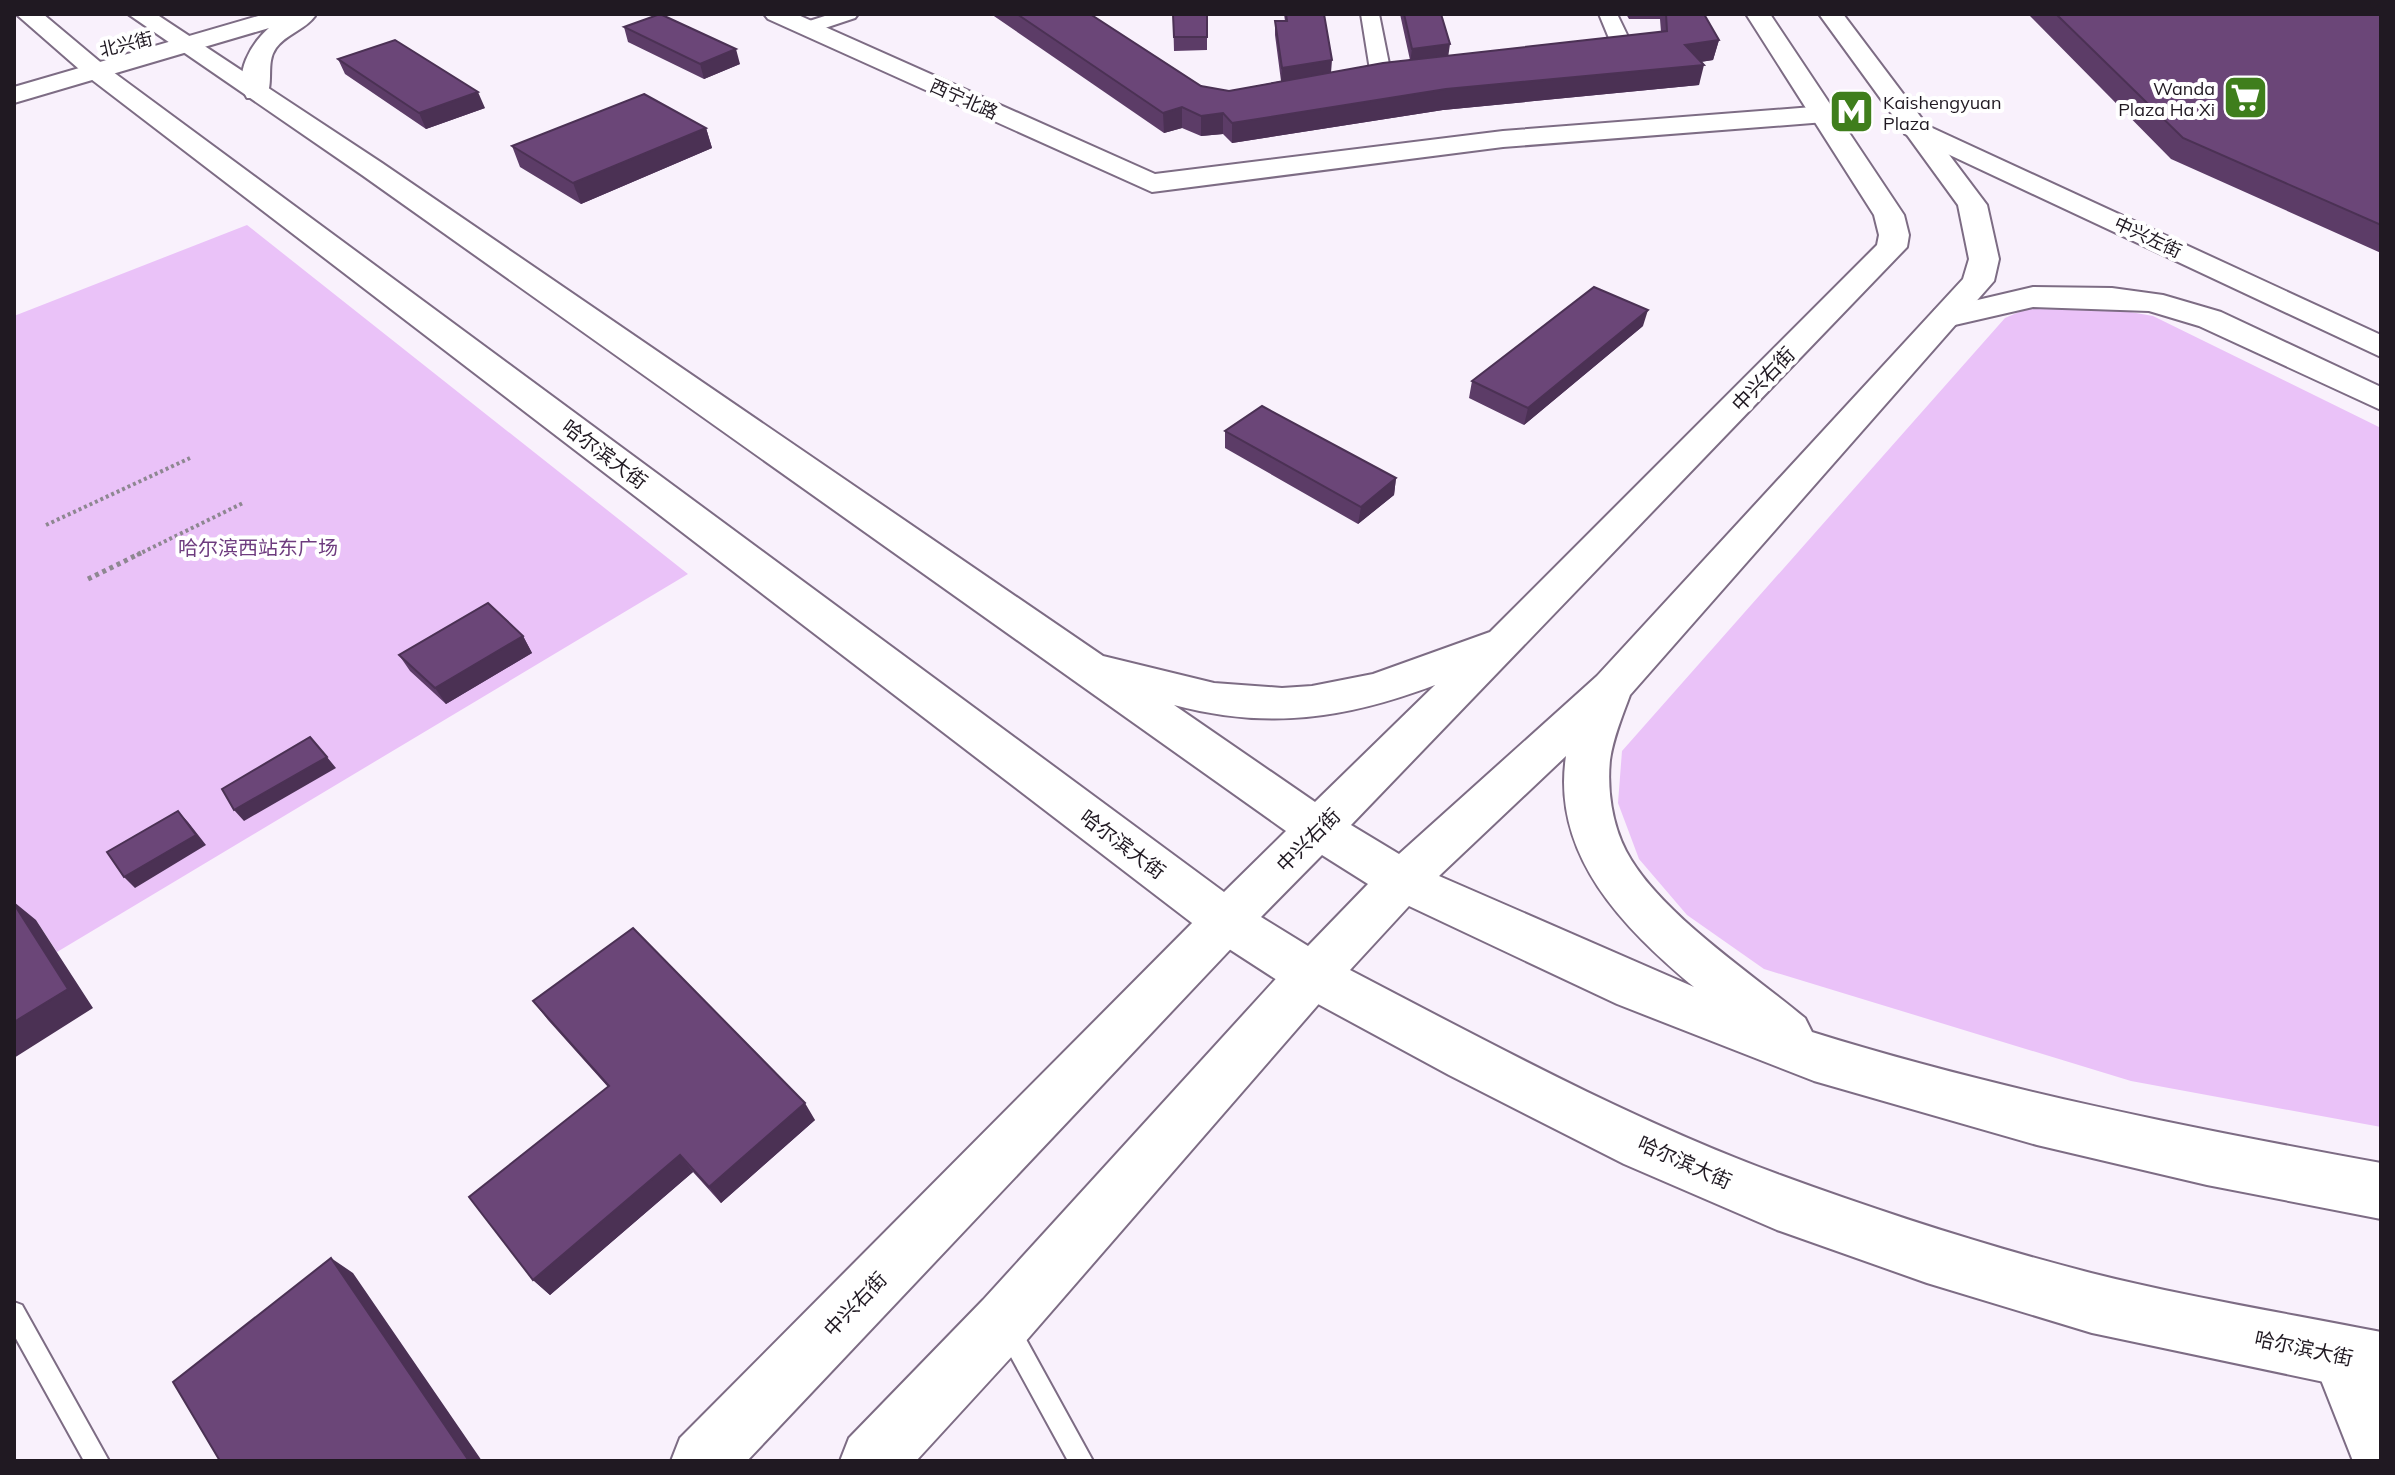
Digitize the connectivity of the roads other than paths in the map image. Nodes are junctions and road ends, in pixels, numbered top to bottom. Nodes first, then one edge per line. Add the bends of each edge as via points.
1 (28, 14) edge
2 (237, 14) edge
3 (291, 14) edge
4 (306, 14) edge
5 (776, 14) edge
6 (849, 14) edge
7 (1370, 14) edge
8 (1608, 14) edge
9 (1758, 14) edge
10 (1831, 14) edge
11 (807, 28) junction
12 (165, 31) edge
13 (1563, 54) edge
14 (86, 63) junction
15 (14, 74) edge
16 (1320, 84) edge
17 (256, 92) junction
18 (14, 95) edge
19 (1825, 114) junction
20 (1915, 128) junction
21 (1946, 317) junction
22 (2381, 347) edge
23 (2381, 400) edge
24 (1512, 635) junction
25 (1082, 666) junction
26 (1612, 687) junction
27 (1319, 829) junction
28 (1402, 881) junction
29 (1226, 921) junction
30 (1312, 975) junction
31 (1814, 1057) junction
32 (2381, 1191) edge
33 (14, 1313) edge
34 (1004, 1321) junction
35 (2362, 1360) edge
36 (2381, 1452) edge
37 (97, 1461) edge
38 (703, 1461) edge
39 (872, 1461) edge
40 (1081, 1461) edge

1 - 14 main road, 哈尔滨大街
2 - 12 main road, 北兴街
3 - 12 main road, 北兴街
4 - 17 main road via 266,43 254,61
5 - 11 main road, 西宁北路
6 - 11 street
7 - 16 street via 1389,73
8 - 13 street via 1623,47
9 - 19 main road
10 - 20 main road
11 - 19 main road, 西宁北路 via 1152,183 1503,139
12 - 14 main road, 北兴街
12 - 17 main road
14 - 15 main road, 北兴街
14 - 18 main road
14 - 29 main road, 哈尔滨大街
17 - 25 main road
19 - 24 main road, 中兴右街 via 1889,215 1892,247
20 - 21 main road via 1972,205 1984,259 1978,281
20 - 22 main road, 中兴左街
21 - 23 main road via 2033,297 2152,302 2210,319
21 - 26 main road
24 - 25 main road via 1384,687 1296,703 1250,704
24 - 27 main road, 中兴右街
25 - 27 main road
26 - 28 main road
26 - 31 main road via 1586,769 1599,845 1620,885 1645,916
27 - 28 main road
27 - 29 main road, 中兴右街
28 - 30 main road
28 - 31 main road via 1635,988
29 - 30 main road, 哈尔滨大街
29 - 38 main road, 中兴右街
30 - 34 main road
30 - 35 main road, 哈尔滨大街 via 1630,1138 1777,1202 2092,1303
31 - 32 main road via 2037,1119
33 - 37 lane
34 - 39 main road
34 - 40 lane
35 - 36 main road

